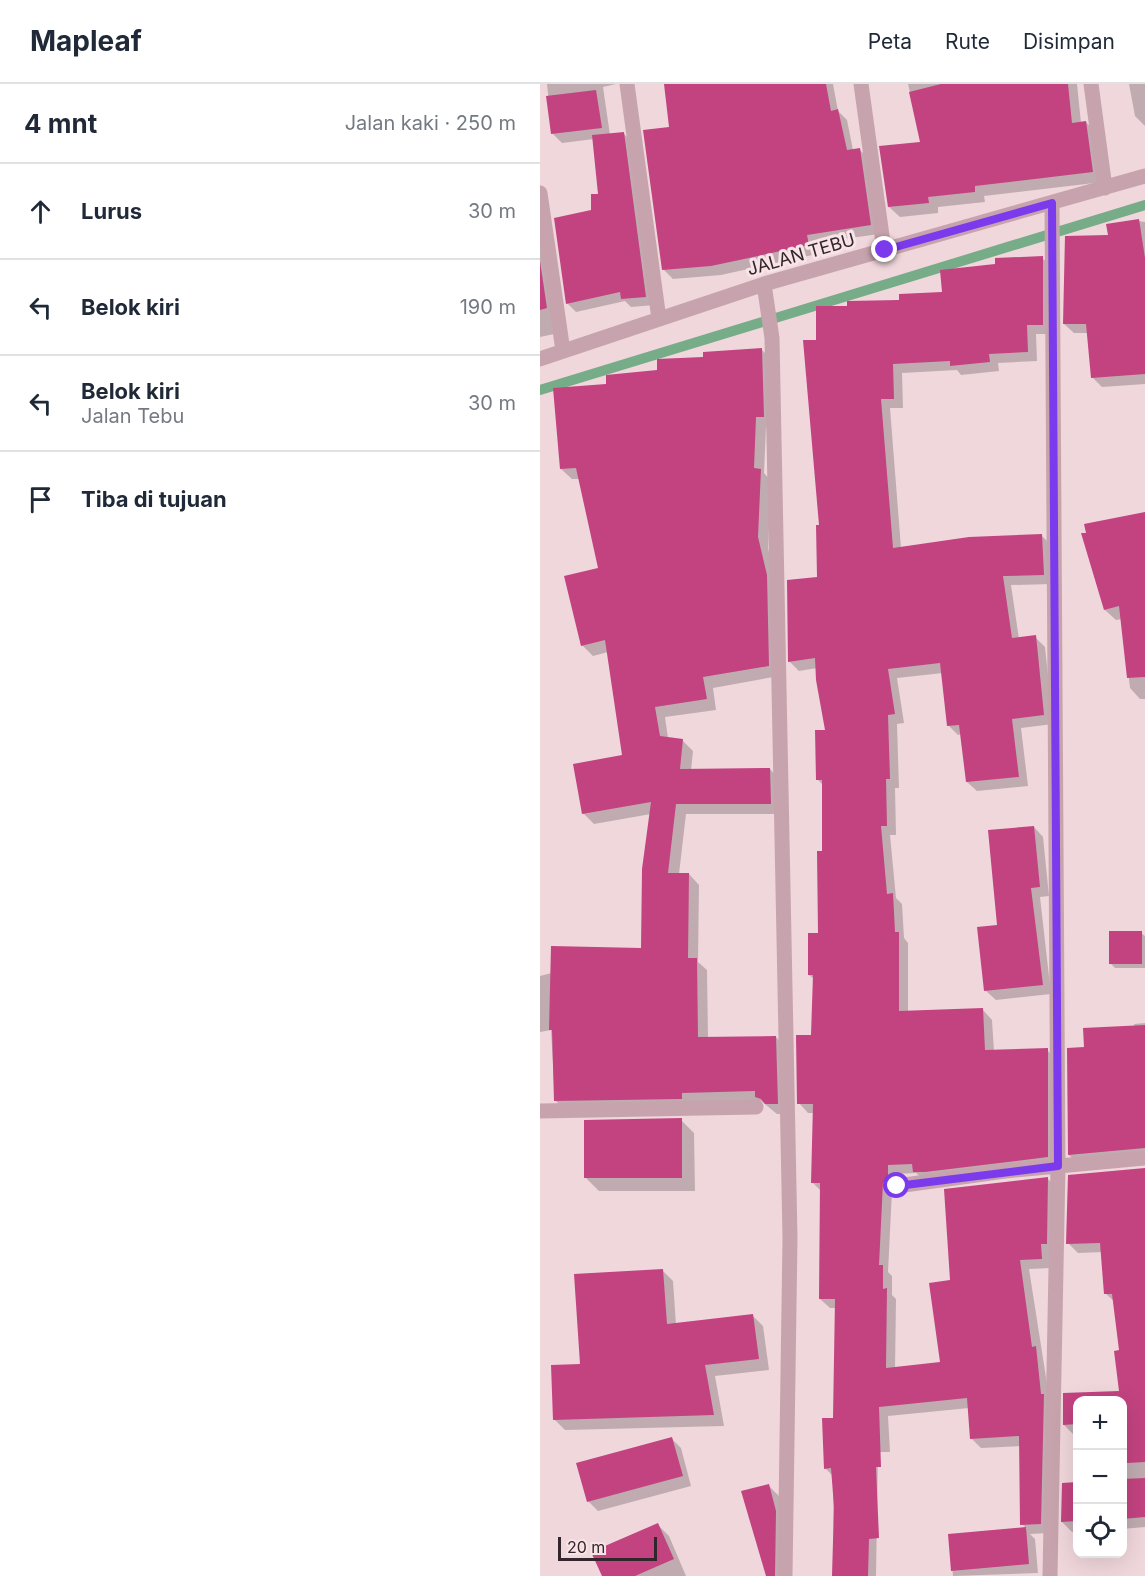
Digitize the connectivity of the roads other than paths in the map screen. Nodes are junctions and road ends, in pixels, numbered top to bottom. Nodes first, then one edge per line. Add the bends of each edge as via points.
1 (627, 84) edge
2 (861, 84) edge
3 (1091, 84) edge
4 (1145, 176) edge
5 (1105, 188) junction
6 (540, 193) edge
7 (1052, 208) junction
8 (885, 250) junction
9 (764, 284) junction
10 (658, 319) junction
11 (563, 351) junction
12 (540, 359) edge
13 (756, 1107) dead end
14 (540, 1111) edge
15 (1145, 1158) edge
16 (1058, 1166) junction
17 (897, 1186) dead end
18 (785, 1576) edge
19 (1050, 1576) edge

1 - 10 street
2 - 8 street
3 - 5 street
4 - 5 street, JALAN TEBU
5 - 7 street, JALAN TEBU
6 - 11 street
7 - 8 street, JALAN TEBU
7 - 16 street
8 - 9 street, JALAN TEBU
9 - 10 street, JALAN TEBU
9 - 18 street via 771,338 790,1238
10 - 11 street, JALAN TEBU
11 - 12 street, JALAN TEBU
13 - 14 street
15 - 16 street
16 - 17 street
16 - 19 street

